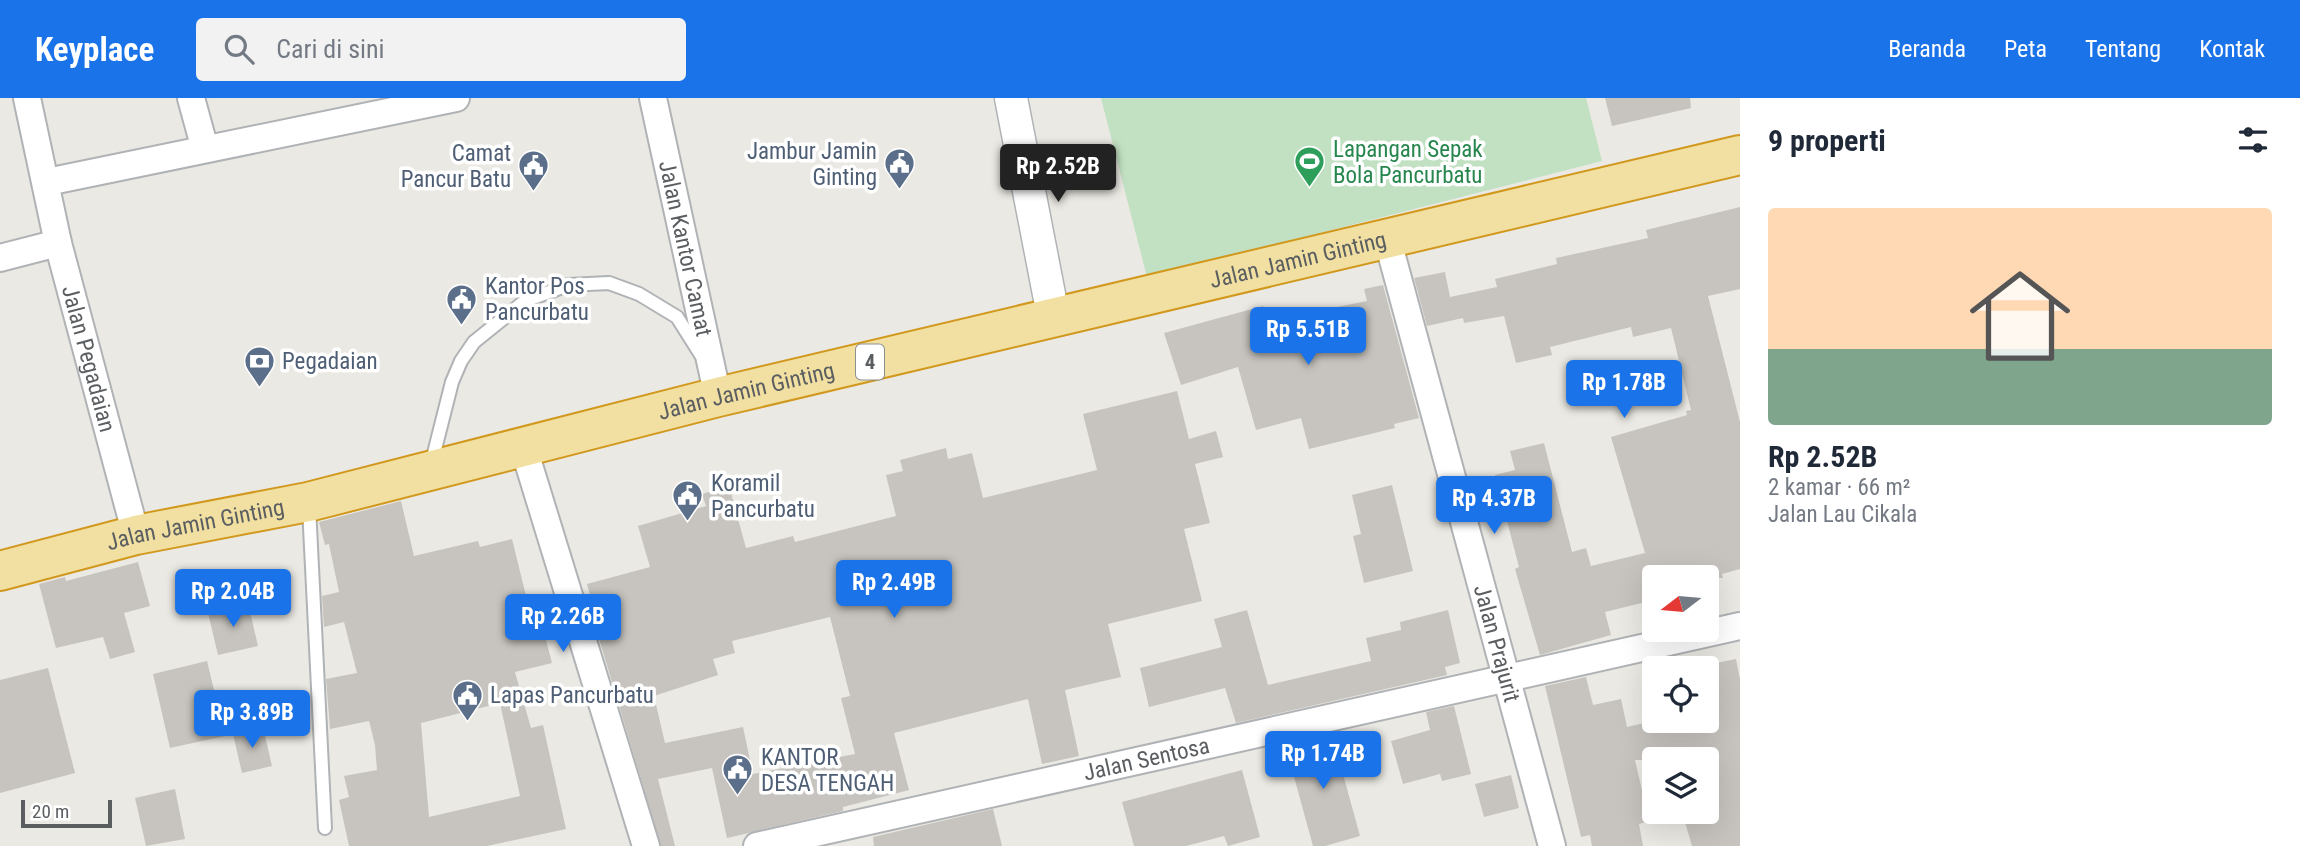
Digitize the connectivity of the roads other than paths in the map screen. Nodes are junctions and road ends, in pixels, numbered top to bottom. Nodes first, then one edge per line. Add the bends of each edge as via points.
1 (27, 98) edge
2 (191, 98) edge
3 (456, 98) edge
4 (653, 98) edge
5 (1011, 98) edge
6 (205, 149) junction
7 (1740, 155) edge
8 (47, 182) junction
9 (1387, 238) junction
10 (58, 243) junction
11 (0, 258) edge
12 (1054, 320) junction
13 (717, 388) junction
14 (524, 449) junction
15 (430, 468) junction
16 (308, 502) junction
17 (136, 534) junction
18 (0, 570) edge
19 (1740, 626) edge
20 (1508, 677) junction
21 (325, 828) dead end
22 (646, 846) edge
23 (757, 846) edge
24 (1552, 846) edge

1 - 8 street, Jalan Pegadaian
2 - 6 street
3 - 6 street
4 - 13 street, Jalan Kantor Camat
5 - 12 street
6 - 8 street
7 - 9 highway, Jalan Jamin Ginting / 4
8 - 10 street, Jalan Pegadaian
9 - 12 highway, Jalan Jamin Ginting / 4
9 - 20 street, Jalan Prajurit
10 - 11 street
10 - 17 street, Jalan Pegadaian
12 - 13 highway, Jalan Jamin Ginting / 4
13 - 14 highway, Jalan Jamin Ginting / 4
13 - 15 lane via 677,317 609,283 568,285 525,302 474,342 452,383
14 - 15 highway, Jalan Jamin Ginting / 4
14 - 22 street
15 - 16 highway, Jalan Jamin Ginting / 4
16 - 17 highway, Jalan Jamin Ginting / 4
16 - 21 lane
17 - 18 highway, Jalan Jamin Ginting / 4
19 - 20 street, Jalan Sentosa
20 - 23 street, Jalan Sentosa
20 - 24 street, Jalan Prajurit

